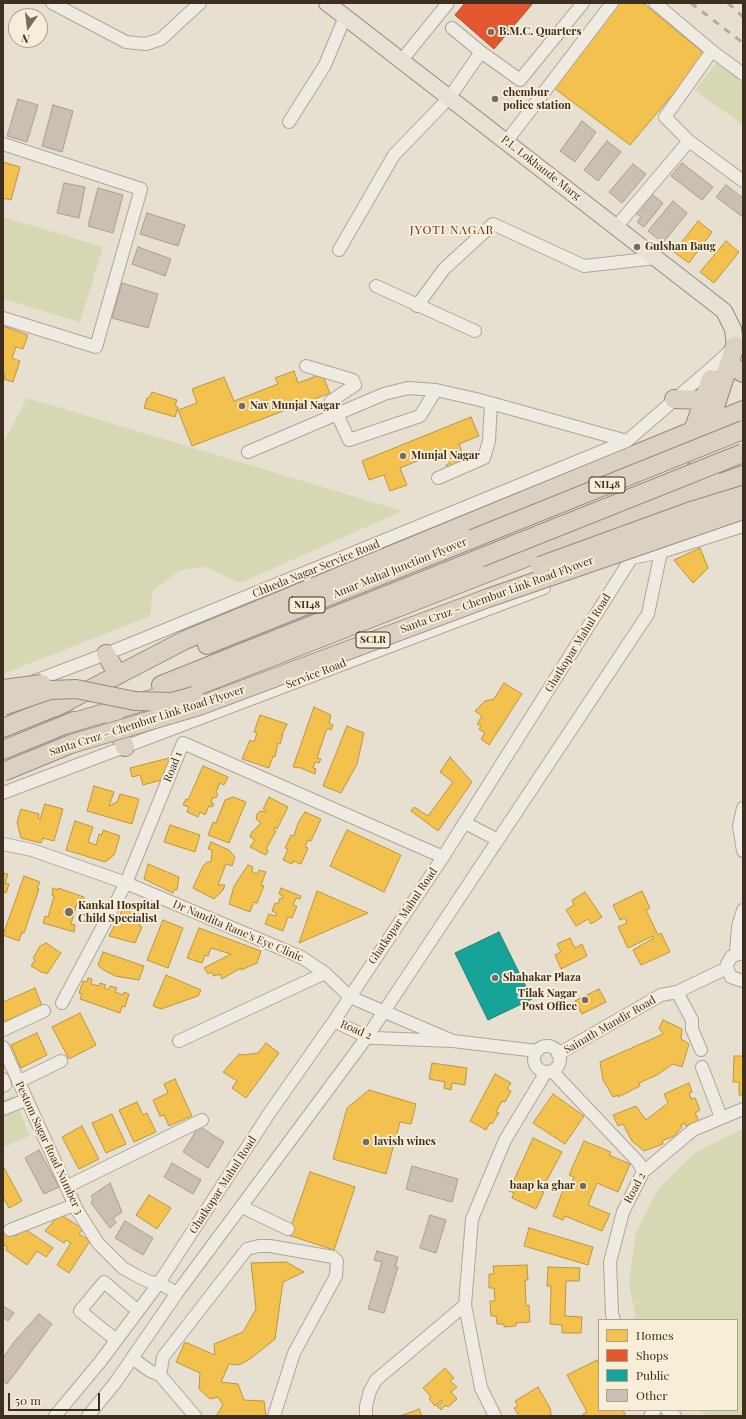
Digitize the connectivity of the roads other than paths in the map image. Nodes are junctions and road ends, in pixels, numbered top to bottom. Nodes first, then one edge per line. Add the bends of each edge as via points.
1 (52, 3) edge
2 (200, 3) edge
3 (327, 3) edge
4 (448, 3) edge
5 (583, 3) edge
6 (612, 3) edge
7 (655, 3) edge
8 (345, 17) junction
9 (452, 28) dead end
10 (712, 51) junction
11 (481, 52) junction
12 (401, 61) junction
13 (743, 74) edge
14 (449, 98) junction
15 (289, 122) dead end
16 (689, 141) junction
17 (506, 142) junction
18 (3, 144) edge
19 (743, 181) edge
20 (616, 227) junction
21 (339, 250) dead end
22 (656, 258) junction
23 (376, 286) dead end
24 (417, 306) junction
25 (3, 318) edge
26 (475, 331) dead end
27 (739, 342) edge
28 (306, 366) dead end
29 (730, 367) edge
30 (436, 390) junction
31 (674, 399) junction
32 (704, 400) junction
33 (491, 403) junction
34 (743, 410) edge
35 (336, 414) junction
36 (710, 425) junction
37 (743, 430) edge
38 (693, 431) junction
39 (628, 441) junction
40 (654, 447) junction
41 (248, 452) dead end
42 (743, 453) edge
43 (627, 459) junction
44 (743, 475) edge
45 (438, 478) dead end
46 (696, 492) junction
47 (743, 495) edge
48 (662, 507) junction
49 (743, 510) edge
50 (629, 517) junction
51 (743, 526) edge
52 (661, 552) junction
53 (631, 558) junction
54 (106, 654) junction
55 (118, 675) junction
56 (3, 689) edge
57 (76, 689) junction
58 (3, 693) edge
59 (3, 706) edge
60 (56, 707) junction
61 (110, 711) junction
62 (64, 725) junction
63 (3, 728) edge
64 (125, 747) junction
65 (3, 750) edge
66 (3, 772) edge
67 (3, 793) edge
68 (743, 808) edge
69 (465, 823) junction
70 (498, 840) junction
71 (3, 844) edge
72 (743, 851) edge
73 (443, 856) junction
74 (126, 884) junction
75 (743, 910) edge
76 (740, 953) edge
77 (727, 968) junction
78 (325, 973) junction
79 (743, 981) edge
80 (677, 992) junction
81 (350, 997) junction
82 (62, 1002) dead end
83 (44, 1011) dead end
84 (384, 1012) junction
85 (334, 1021) junction
86 (3, 1030) edge
87 (367, 1037) junction
88 (179, 1041) dead end
89 (453, 1041) junction
90 (3, 1047) edge
91 (701, 1050) dead end
92 (537, 1051) junction
93 (558, 1054) junction
94 (61, 1061) dead end
95 (702, 1067) dead end
96 (549, 1071) junction
97 (3, 1080) edge
98 (18, 1082) junction
99 (3, 1086) edge
100 (26, 1100) junction
101 (743, 1109) edge
102 (3, 1110) edge
103 (721, 1117) junction
104 (202, 1120) dead end
105 (643, 1172) junction
106 (66, 1187) junction
107 (74, 1205) junction
108 (242, 1207) junction
109 (288, 1229) dead end
110 (10, 1230) dead end
111 (160, 1283) junction
112 (177, 1293) junction
113 (465, 1305) junction
114 (138, 1311) junction
115 (614, 1319) edge
116 (116, 1340) junction
117 (132, 1358) junction
118 (160, 1375) junction
119 (55, 1416) edge
120 (88, 1416) edge
121 (195, 1416) edge
122 (274, 1416) edge
123 (366, 1416) edge
124 (495, 1416) edge

1 - 2 street via 126,42 146,44 161,39
3 - 8 main road, P.L. Lokhande Marg
4 - 12 street
5 - 11 street via 520,80
6 - 17 street
7 - 10 street
8 - 12 main road, P.L. Lokhande Marg
8 - 15 street via 325,65
9 - 11 street
10 - 13 street
10 - 16 street via 665,117
11 - 14 street
12 - 14 main road, P.L. Lokhande Marg
14 - 17 main road, P.L. Lokhande Marg
14 - 21 street via 394,155
16 - 19 street
16 - 20 street
17 - 20 main road, P.L. Lokhande Marg
18 - 25 street via 141,189 96,347
20 - 22 main road, P.L. Lokhande Marg
22 - 24 street via 584,266 493,224 444,268
22 - 27 main road, P.L. Lokhande Marg via 724,311
23 - 24 street
24 - 26 street
27 - 29 highway
28 - 35 street via 353,380 355,385 331,401
29 - 31 street
29 - 32 highway
29 - 36 highway
30 - 33 street
30 - 35 street via 408,388 384,394
30 - 35 street via 420,416 349,440
31 - 32 highway
31 - 39 street
32 - 38 highway
33 - 39 street
33 - 45 street via 489,441 484,458
34 - 36 highway
34 - 48 main road, Ghatkopar Mahul Road
35 - 41 street
36 - 38 highway
37 - 46 main road
37 - 60 highway, Amar Mahal Junction Flyover / NH48, bridge
38 - 40 highway
39 - 43 street
39 - 54 street, Chheda Nagar Service Road
40 - 43 highway
40 - 48 street
42 - 62 highway, Amar Mahal Junction Flyover / NH48, bridge
43 - 50 street
43 - 55 highway via 185,640
44 - 46 highway
46 - 48 highway
46 - 52 street
47 - 57 highway, Santa Cruz – Chembur Link Road Flyover / SCLR, bridge via 694,510 482,587 206,693 172,702 142,701
48 - 50 highway
48 - 52 street
48 - 53 street, Ghatkopar Mahul Road
49 - 66 highway, Santa Cruz – Chembur Link Road Flyover / SCLR, bridge via 488,598 199,706 71,744
50 - 53 street
50 - 61 highway via 202,684
51 - 52 street, Service Road
52 - 53 street, Service Road
52 - 70 street via 648,614
53 - 64 street, Service Road via 558,582
53 - 69 street, Ghatkopar Mahul Road
54 - 55 highway
54 - 58 street, Chheda Nagar Service Road
55 - 60 highway
56 - 57 highway, bridge via 46,683
57 - 59 highway, Santa Cruz – Chembur Link Road Flyover / SCLR, bridge via 50,690
60 - 63 highway, NH48
61 - 62 highway
61 - 64 highway
62 - 65 highway, NH48
64 - 67 street, Service Road
68 - 72 street via 739,826
69 - 70 street
69 - 73 street, Ghatkopar Mahul Road
70 - 84 street
71 - 74 street, Dr Nandita Rane's Eye Clinic via 32,850
73 - 74 street, Road 1 via 183,743
73 - 81 street, Ghatkopar Mahul Road
74 - 78 street, Dr Nandita Rane's Eye Clinic via 301,957
74 - 82 street, Road 1
75 - 76 street via 738,927
76 - 77 street via 729,959
77 - 79 street via 731,977
77 - 80 street, Sainath Mandir Road
78 - 81 street, Dr Nandita Rane's Eye Clinic
78 - 88 street
80 - 91 street via 692,1020 692,1029
80 - 93 street, Sainath Mandir Road via 661,995
81 - 84 street
81 - 85 street, Ghatkopar Mahul Road
83 - 86 street
84 - 87 street
84 - 89 street
85 - 87 street, Road 2
85 - 111 street, Ghatkopar Mahul Road via 268,1115
87 - 89 street, Road 2
87 - 108 street
89 - 92 street, Road 2
90 - 98 street, Pestom Sagar Road Number 3
92 - 93 street via 549,1047
92 - 96 street via 534,1058 536,1066
93 - 96 street via 558,1065
94 - 98 street
95 - 103 street
96 - 105 street via 639,1163
96 - 113 street via 505,1140 472,1219
97 - 99 street via 6,1085
98 - 100 street, Pestom Sagar Road Number 3
100 - 102 street
100 - 106 street, Pestom Sagar Road Number 3
101 - 103 street, Road 2
103 - 105 street, Road 2 via 693,1130
104 - 106 street
105 - 115 street, Road 2 via 623,1212 610,1262
106 - 107 street, Pestom Sagar Road Number 3
107 - 110 street
107 - 111 street, Pestom Sagar Road Number 3 via 98,1243 123,1268 150,1282
108 - 109 street
108 - 112 street
111 - 112 street, Pestom Sagar Road Number 3
111 - 114 street, Ghatkopar Mahul Road
112 - 117 street
113 - 123 street via 376,1380 370,1391
113 - 124 street via 481,1388
114 - 116 street, Ghatkopar Mahul Road
114 - 116 street via 104,1282 80,1311
116 - 119 street, Ghatkopar Mahul Road
117 - 118 street
117 - 120 street
118 - 121 street
118 - 122 street via 163,1357 246,1249 270,1246 333,1257 337,1261 336,1276 294,1353

